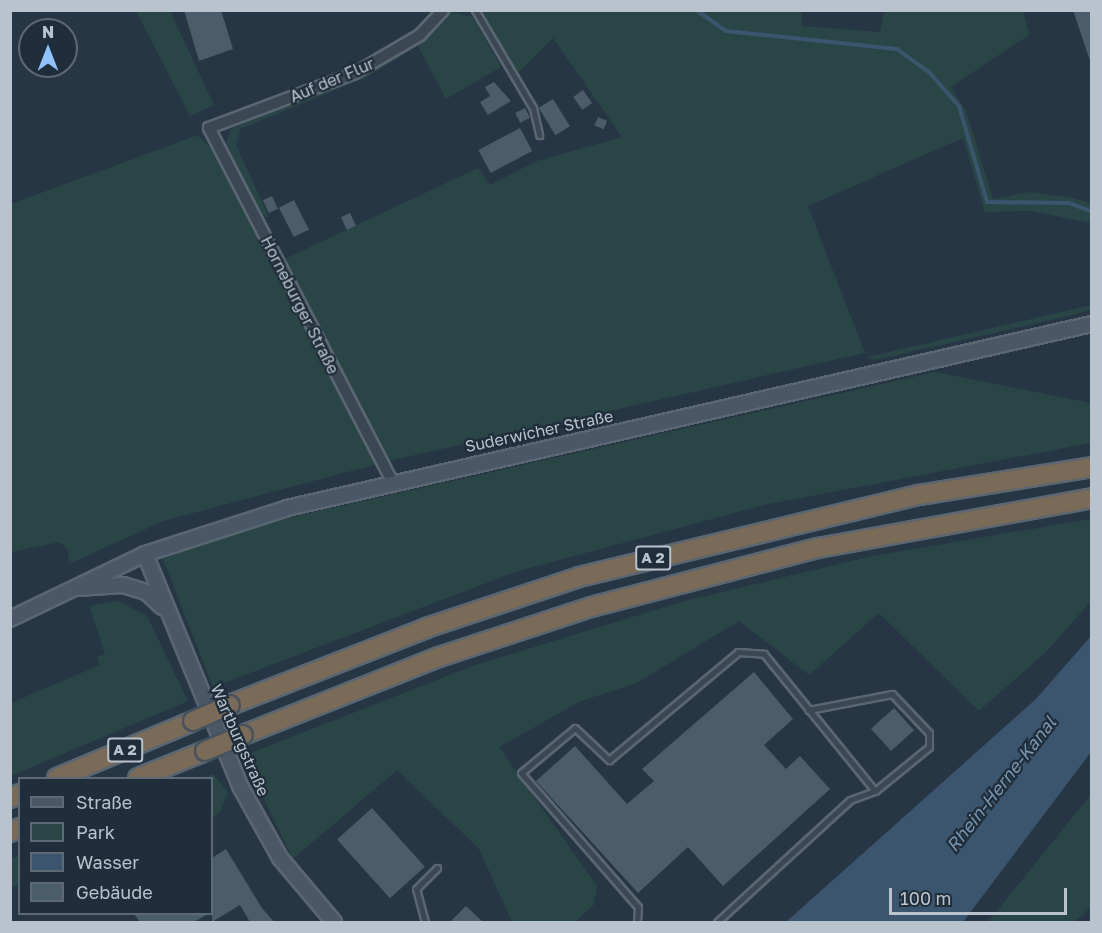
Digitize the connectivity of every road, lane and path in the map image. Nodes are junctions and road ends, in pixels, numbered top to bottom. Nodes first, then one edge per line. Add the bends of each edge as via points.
1 (443, 10) edge
2 (475, 10) edge
3 (209, 128) joint
4 (539, 135) dead end
5 (1092, 324) edge
6 (1092, 467) edge
7 (392, 481) junction
8 (1092, 498) edge
9 (145, 554) junction
10 (63, 590) junction
11 (166, 609) junction
12 (10, 619) edge
13 (809, 710) junction
14 (59, 777) edge
15 (140, 777) edge
16 (875, 791) junction
17 (437, 868) dead end
18 (334, 922) edge
19 (425, 922) edge
20 (637, 922) edge
21 (717, 922) edge

1 - 3 street, Auf der Flur via 420,35 355,73
2 - 4 lane via 533,108
3 - 7 street, Horneburger Straße
5 - 7 main road, Suderwicher Straße
6 - 14 highway, A 2, bridge via 919,495 579,577 426,628
7 - 9 main road, Suderwicher Straße
8 - 15 highway, A 2, bridge via 840,543 591,607 439,657
9 - 10 main road, Suderwicher Straße
9 - 11 main road, Wartburgstraße
10 - 11 main road via 123,585 146,592
10 - 12 main road, Suderwicher Straße
11 - 18 main road, Wartburgstraße via 240,786 280,858
13 - 16 lane
13 - 16 lane via 892,694 929,733 929,747
13 - 20 lane via 764,654 738,652 609,760 575,728 521,773 638,907
16 - 21 lane via 850,800
17 - 19 lane via 416,889

